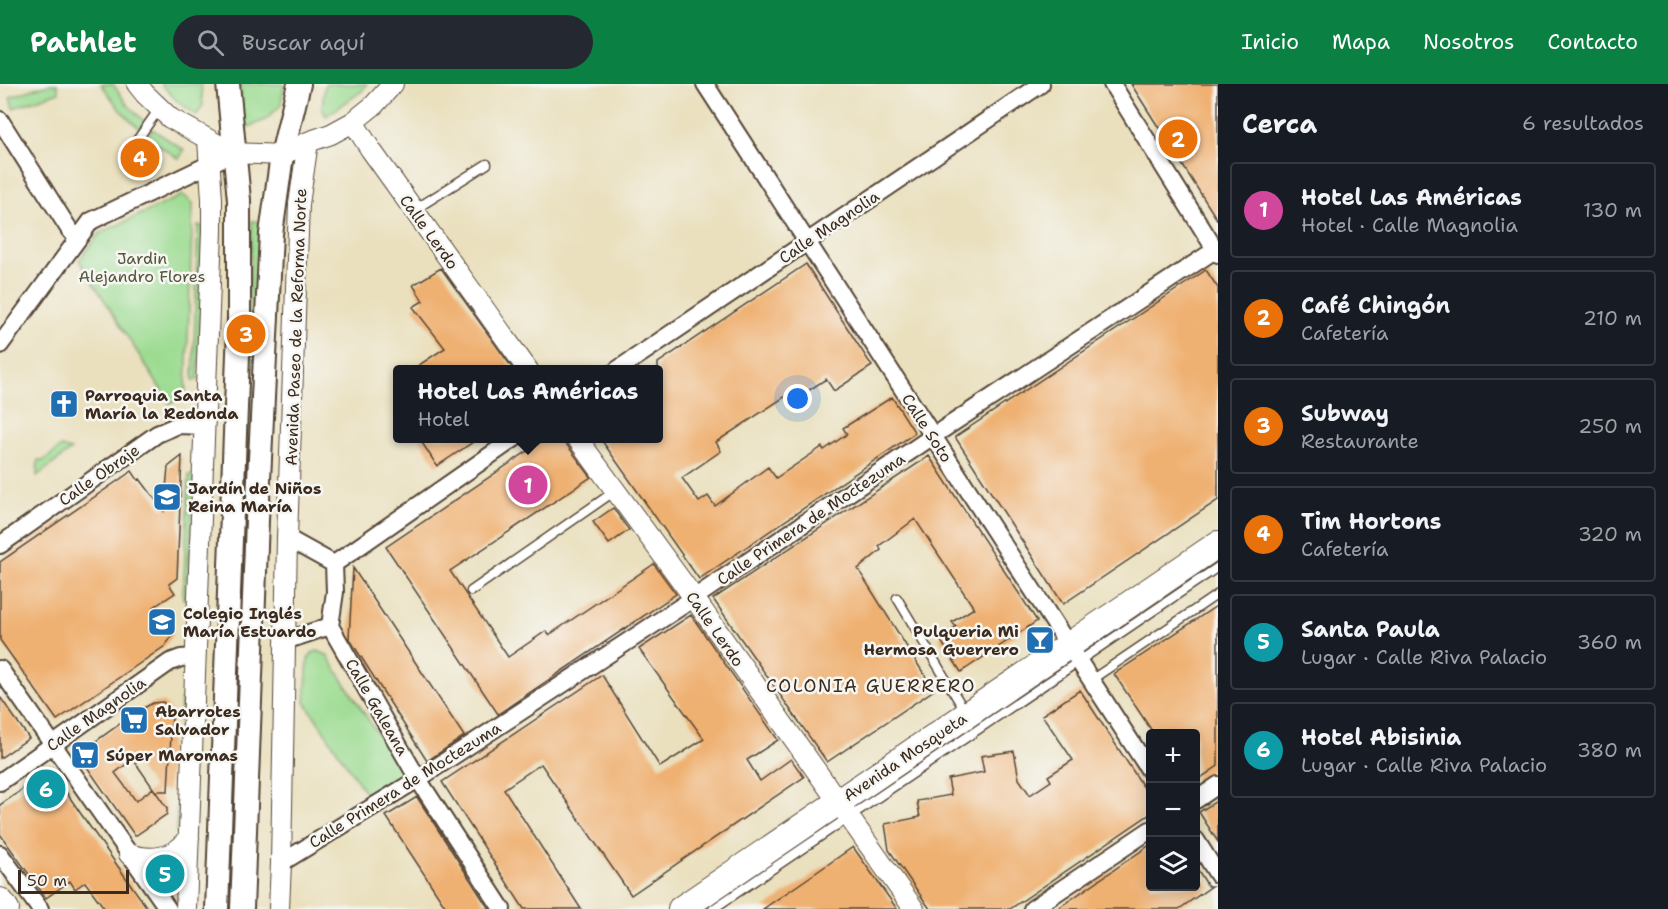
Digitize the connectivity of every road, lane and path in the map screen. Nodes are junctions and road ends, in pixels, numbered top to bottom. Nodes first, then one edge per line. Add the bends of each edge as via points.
1 (137, 84) edge
2 (228, 84) edge
3 (299, 84) edge
4 (393, 84) edge
5 (705, 84) edge
6 (1041, 84) edge
7 (1112, 84) edge
8 (159, 109) junction
9 (0, 120) edge
10 (353, 122) junction
11 (208, 140) junction
12 (308, 142) junction
13 (135, 143) dead end
14 (233, 153) junction
15 (282, 155) junction
16 (210, 164) junction
17 (487, 164) dead end
18 (414, 210) junction
19 (77, 238) junction
20 (808, 241) junction
21 (1217, 251) edge
22 (0, 345) edge
23 (525, 365) edge
24 (623, 365) edge
25 (205, 426) junction
26 (933, 436) junction
27 (508, 443) edge
28 (581, 443) edge
29 (615, 491) junction
30 (287, 538) junction
31 (1218, 544) edge
32 (0, 545) edge
33 (334, 564) junction
34 (1218, 567) edge
35 (471, 591) dead end
36 (1218, 594) edge
37 (694, 598) junction
38 (897, 598) dead end
39 (330, 626) junction
40 (285, 641) junction
41 (1074, 653) junction
42 (196, 657) junction
43 (0, 669) edge
44 (1091, 680) junction
45 (967, 714) junction
46 (53, 745) junction
47 (1146, 765) edge
48 (418, 779) junction
49 (0, 782) edge
50 (1218, 785) edge
51 (1200, 797) edge
52 (842, 810) junction
53 (1146, 833) edge
54 (189, 838) junction
55 (1200, 846) edge
56 (0, 854) edge
57 (129, 854) junction
58 (281, 863) junction
59 (1218, 875) edge
60 (0, 900) edge
61 (6, 909) edge
62 (40, 909) edge
63 (168, 909) edge
64 (186, 909) edge
65 (217, 909) edge
66 (243, 909) edge
67 (279, 909) edge
68 (502, 909) edge
69 (681, 909) edge
70 (713, 909) edge
71 (914, 909) edge
72 (1032, 909) edge

1 - 8 street
2 - 14 main road
3 - 15 main road, Avenida Paseo de la Reforma Norte
4 - 10 street
5 - 20 street, Calle Soto
6 - 20 street, Calle Magnolia
7 - 21 street
8 - 11 street
8 - 13 lane
9 - 19 street
10 - 12 street
10 - 18 street, Calle Lerdo
11 - 14 street
11 - 16 street
12 - 15 street
12 - 30 street, Avenida Paseo de la Reforma Norte via 299,204
14 - 15 street
14 - 16 street
14 - 65 main road via 240,229 240,328
15 - 66 main road, Avenida Paseo de la Reforma Norte via 271,234
16 - 19 street via 96,217
16 - 25 street via 212,231
17 - 18 lane
18 - 23 street, Calle Lerdo
19 - 22 street
20 - 24 street, Calle Magnolia
20 - 26 street, Calle Soto
21 - 26 street, Calle Primera de Moctezuma
25 - 32 street, Calle Obraje via 178,425 157,434
25 - 42 street
26 - 37 street, Calle Primera de Moctezuma
26 - 41 street, Calle Soto
27 - 33 street
28 - 29 street, Calle Lerdo
29 - 35 lane
29 - 37 street, Calle Lerdo
30 - 33 street
30 - 40 street, Avenida Paseo de la Reforma Norte
31 - 41 main road, Avenida Mosqueta
33 - 39 street
34 - 41 lane
36 - 44 lane
37 - 48 street, Calle Primera de Moctezuma
37 - 52 street, Calle Lerdo
38 - 45 lane
39 - 40 street
39 - 48 street, Calle Galeana
40 - 58 street, Avenida Paseo de la Reforma Norte
41 - 44 street, Calle Soto
41 - 45 main road, Avenida Mosqueta
41 - 52 lane
42 - 46 street, Calle Magnolia via 170,663
42 - 54 street
43 - 46 street
44 - 47 street, Calle Soto
45 - 52 main road, Avenida Mosqueta
46 - 49 street, Calle Magnolia
46 - 57 street
48 - 58 street, Calle Primera de Moctezuma
48 - 68 street, Calle Galeana
50 - 51 street
52 - 69 main road, Avenida Mosqueta
52 - 70 lane
52 - 71 street, Calle Lerdo
53 - 72 street
54 - 57 street via 172,854 162,857
54 - 64 street
55 - 59 street
56 - 62 street
57 - 63 street
58 - 67 street, Avenida Paseo de la Reforma Norte
60 - 61 main road

